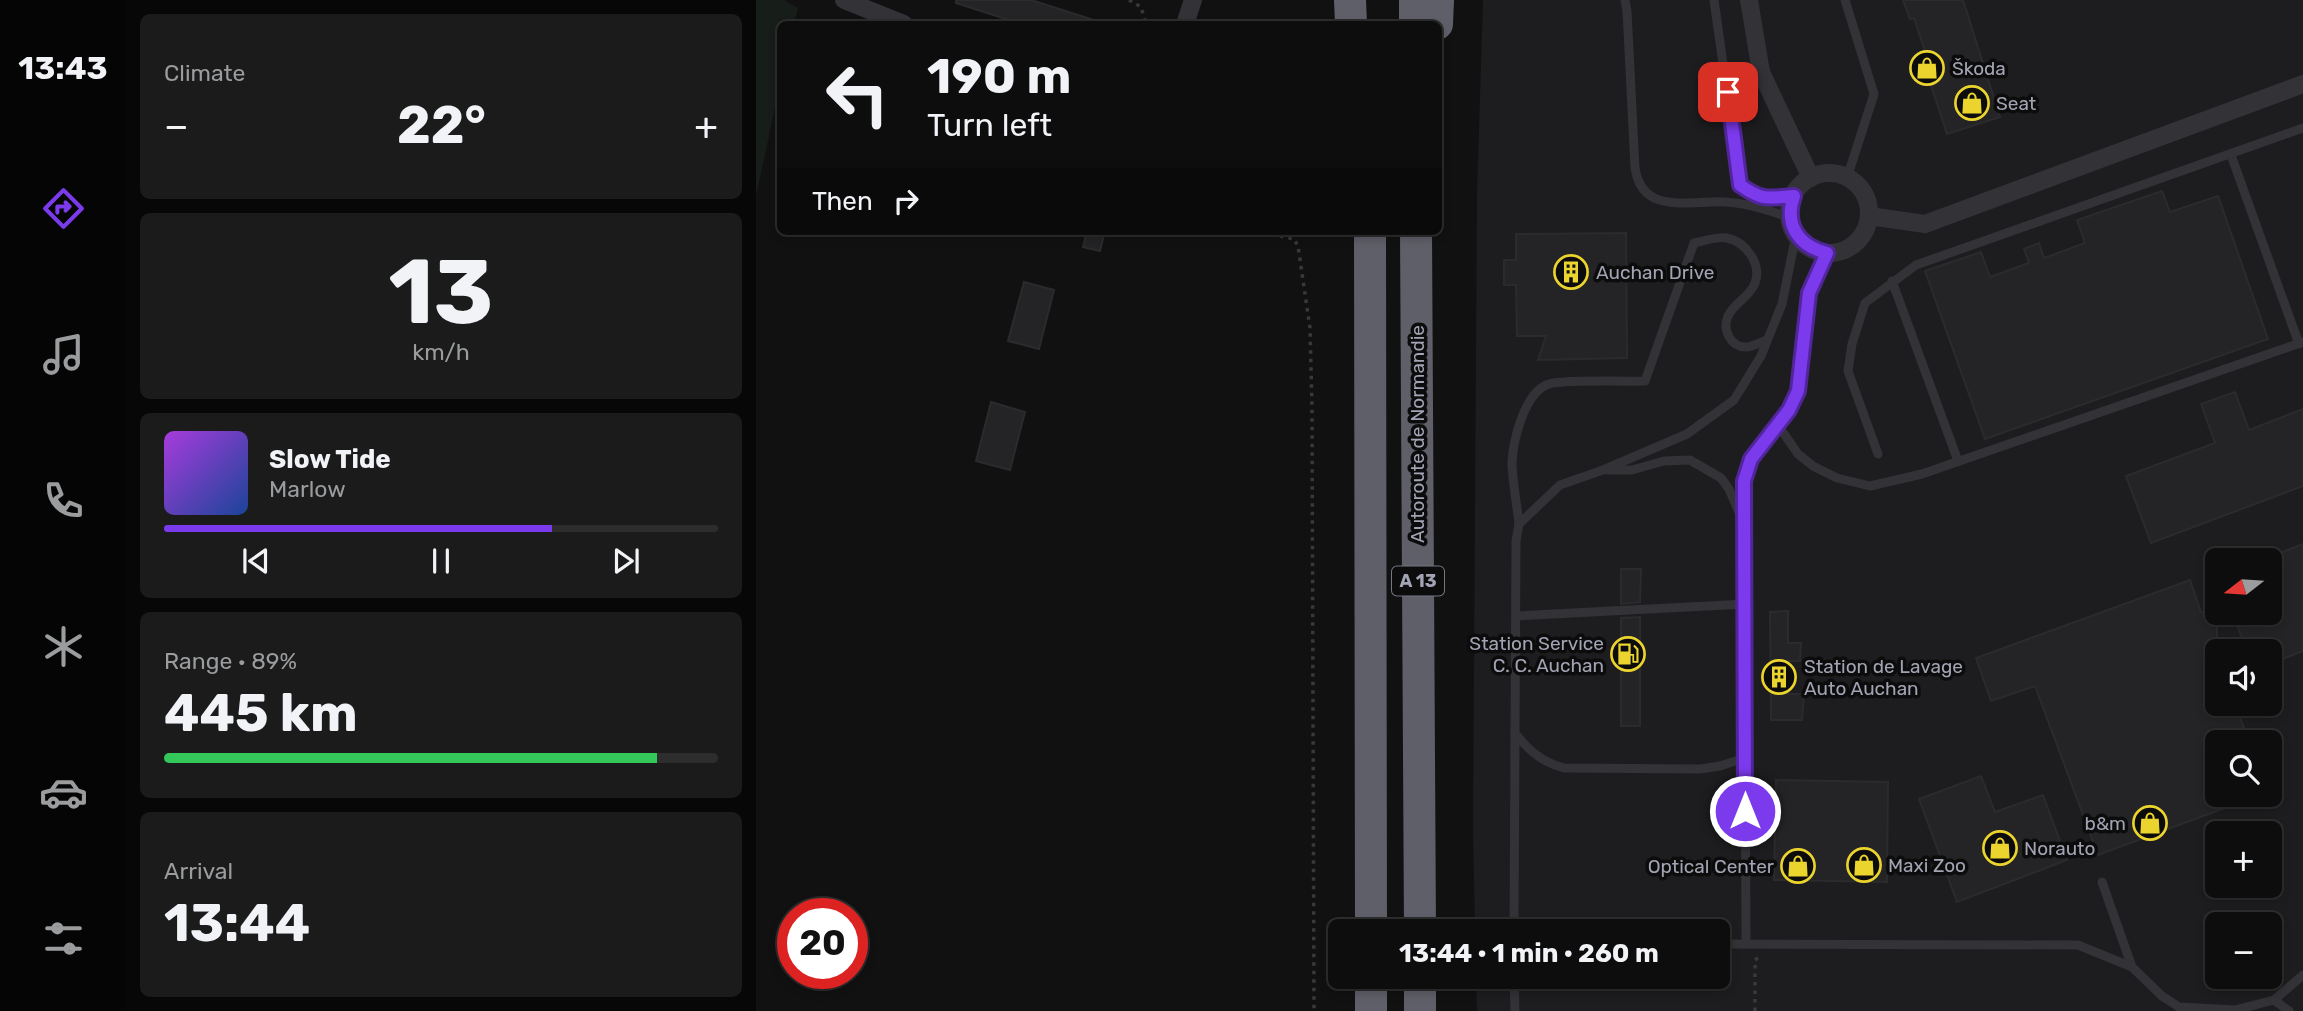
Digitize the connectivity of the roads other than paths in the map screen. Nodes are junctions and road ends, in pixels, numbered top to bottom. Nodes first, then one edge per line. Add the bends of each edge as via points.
1 (844, 0) edge
2 (1193, 0) edge
3 (1350, 0) edge
4 (1370, 0) edge
5 (1415, 0) edge
6 (1438, 0) edge
7 (1625, 0) edge
8 (1714, 0) edge
9 (1749, 0) edge
10 (1845, 0) edge
11 (892, 21) edge
12 (1186, 21) edge
13 (1351, 21) edge
14 (1370, 21) edge
15 (1415, 21) edge
16 (1437, 21) edge
17 (2303, 84) edge
18 (2303, 128) edge
19 (2231, 155) junction
20 (1811, 178) junction
21 (1847, 178) junction
22 (1740, 185) junction
23 (1794, 196) junction
24 (1728, 202) junction
25 (1869, 216) junction
26 (1793, 226) junction
27 (1370, 235) edge
28 (1416, 235) edge
29 (1827, 253) junction
30 (1892, 281) junction
31 (1767, 340) junction
32 (2301, 343) edge
33 (1778, 425) junction
34 (1878, 454) dead end
35 (1958, 461) junction
36 (1603, 470) junction
37 (1519, 524) junction
38 (1746, 528) junction
39 (1746, 604) junction
40 (1516, 616) junction
41 (1515, 733) junction
42 (1745, 758) junction
43 (2102, 882) dead end
44 (1371, 919) edge
45 (1420, 919) edge
46 (1514, 919) edge
47 (1730, 944) edge
48 (1746, 944) junction
49 (2132, 967) junction
50 (2303, 975) edge
51 (1371, 989) edge
52 (1420, 989) edge
53 (1514, 989) edge
54 (2274, 1000) junction
55 (1371, 1011) edge
56 (1420, 1011) edge
57 (1515, 1011) edge
58 (2289, 1011) edge

1 - 11 street
2 - 12 street
3 - 13 highway
4 - 14 highway
5 - 15 highway
6 - 16 highway
7 - 24 lane via 1638,185 1656,200
8 - 22 lane
9 - 20 street via 1761,72
10 - 21 lane via 1874,94
17 - 25 street via 1925,224
18 - 19 lane
19 - 30 lane via 1916,264
19 - 32 lane
20 - 21 street via 1835,174
20 - 23 street
21 - 25 street via 1860,187
22 - 23 lane via 1764,198
22 - 24 lane
23 - 26 street
24 - 26 lane via 1763,208
25 - 29 street via 1867,228 1851,247
26 - 29 street via 1804,244
26 - 31 lane via 1782,304
27 - 44 highway, A 13
28 - 45 highway, Autoroute de Normandie / A 13
29 - 33 lane via 1809,293 1798,391
30 - 34 lane via 1865,303 1848,371
30 - 35 lane
31 - 36 lane via 1734,400 1687,434
31 - 37 lane via 1743,347 1726,330 1730,313 1756,281 1757,267 1746,248 1726,238 1695,243 1645,381 1550,383 1537,391 1525,408 1512,463
32 - 35 lane
33 - 35 lane via 1798,454 1813,466 1870,486
33 - 38 lane via 1751,459 1744,481
36 - 37 lane via 1560,485
36 - 38 lane via 1690,460 1721,478
37 - 40 lane
38 - 39 lane
39 - 40 lane
39 - 42 lane
40 - 41 lane
41 - 42 lane via 1535,756 1564,768 1700,769
41 - 46 lane
42 - 48 lane
43 - 49 lane
47 - 48 lane
48 - 49 lane via 2078,945
49 - 54 lane via 2179,1007 2235,1010
50 - 54 lane
51 - 55 highway
52 - 56 highway
53 - 57 lane
54 - 58 lane

